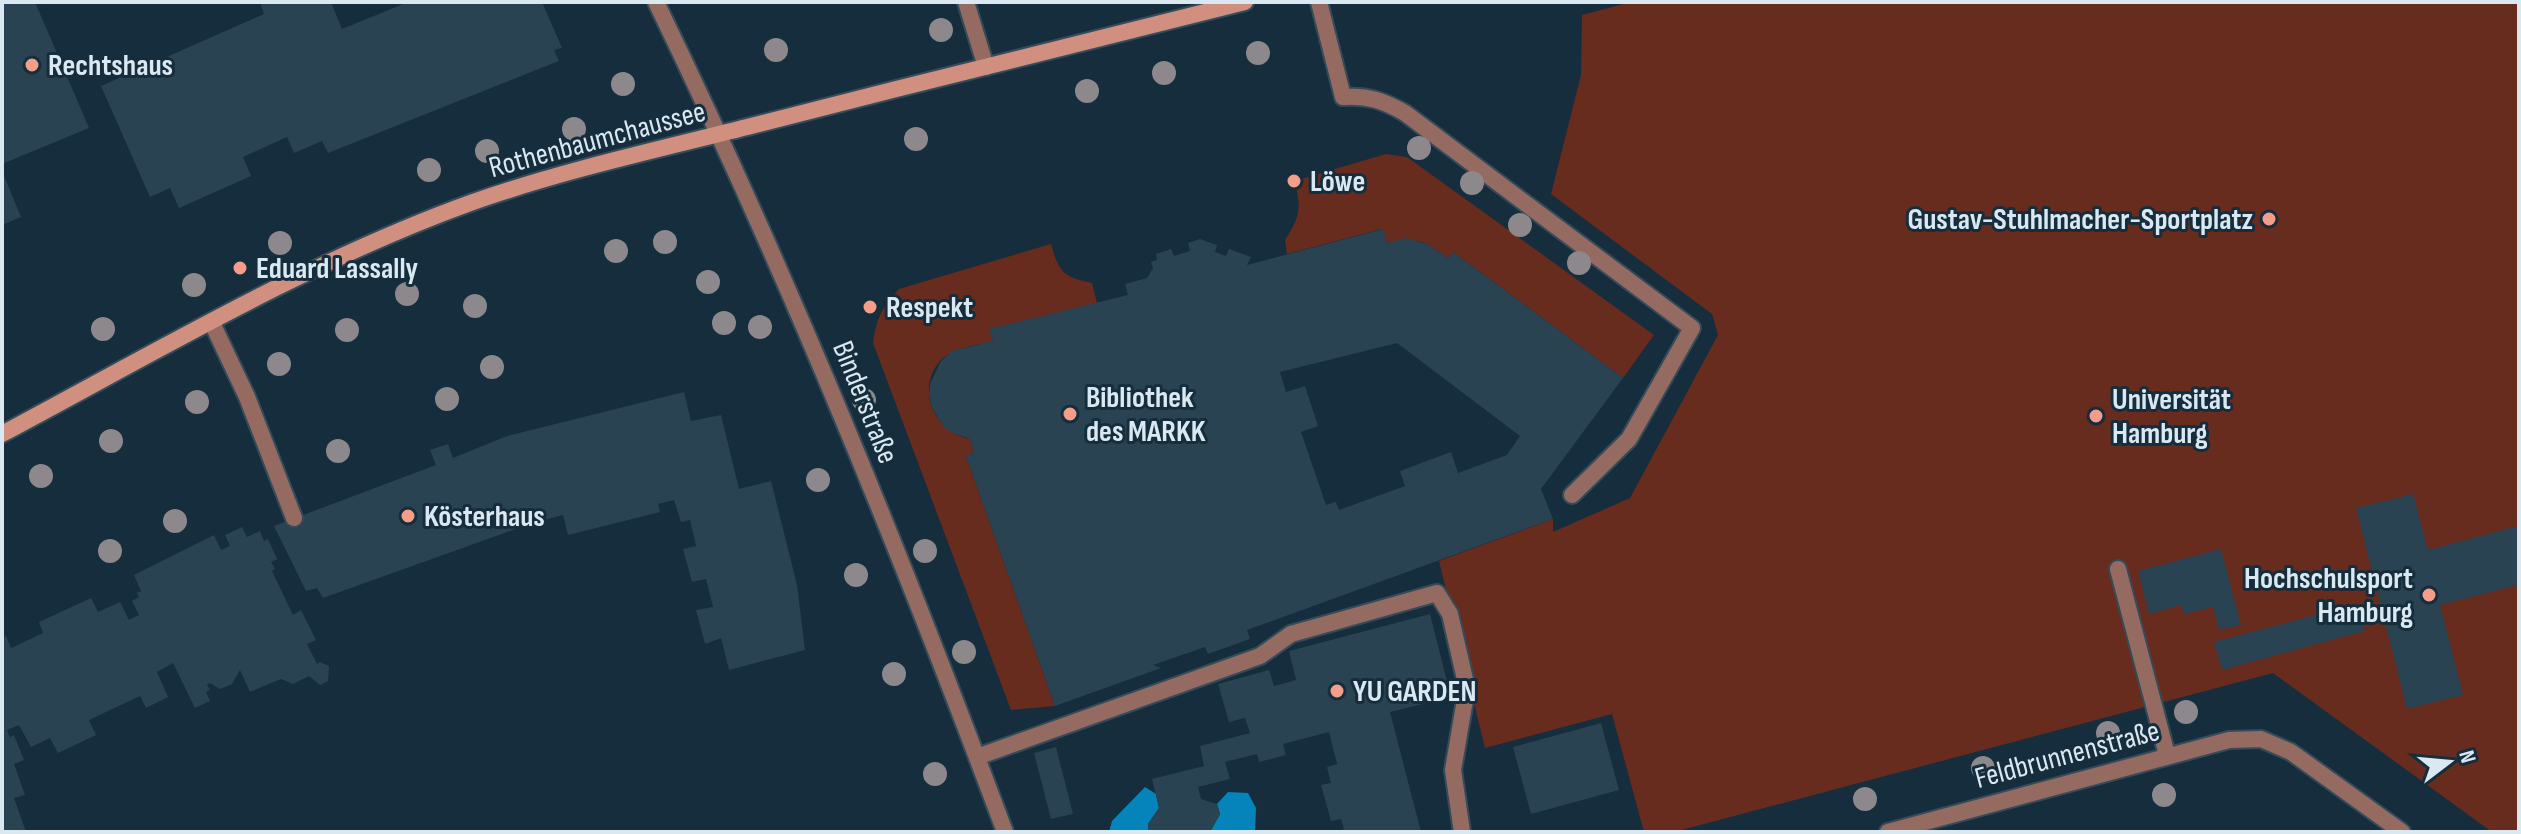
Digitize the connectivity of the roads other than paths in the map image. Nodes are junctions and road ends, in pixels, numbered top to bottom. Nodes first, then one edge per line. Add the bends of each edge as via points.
1 (656, 2) edge
2 (966, 2) edge
3 (1245, 2) edge
4 (1319, 2) edge
5 (986, 67) junction
6 (719, 134) junction
7 (212, 323) junction
8 (2, 434) edge
9 (1572, 495) dead end
10 (294, 518) dead end
11 (2118, 569) dead end
12 (2167, 755) junction
13 (977, 757) junction
14 (1005, 832) edge
15 (1462, 832) edge
16 (1888, 832) edge
17 (2402, 832) edge

1 - 6 street, Binderstraße
2 - 5 street
3 - 5 main road, Rothenbaumchaussee
4 - 9 street via 1343,97 1363,95 1405,113 1692,328 1629,439
5 - 6 main road, Rothenbaumchaussee
6 - 7 main road, Rothenbaumchaussee via 475,202 381,239
6 - 13 street, Binderstraße via 812,341
7 - 8 main road, Rothenbaumchaussee
7 - 10 street
11 - 12 street
12 - 16 street, Feldbrunnenstraße
12 - 17 street, Feldbrunnenstraße via 2229,740 2261,739 2291,752
13 - 14 street, Binderstraße
13 - 15 street via 1260,656 1291,634 1437,593 1450,614 1467,688 1453,770

